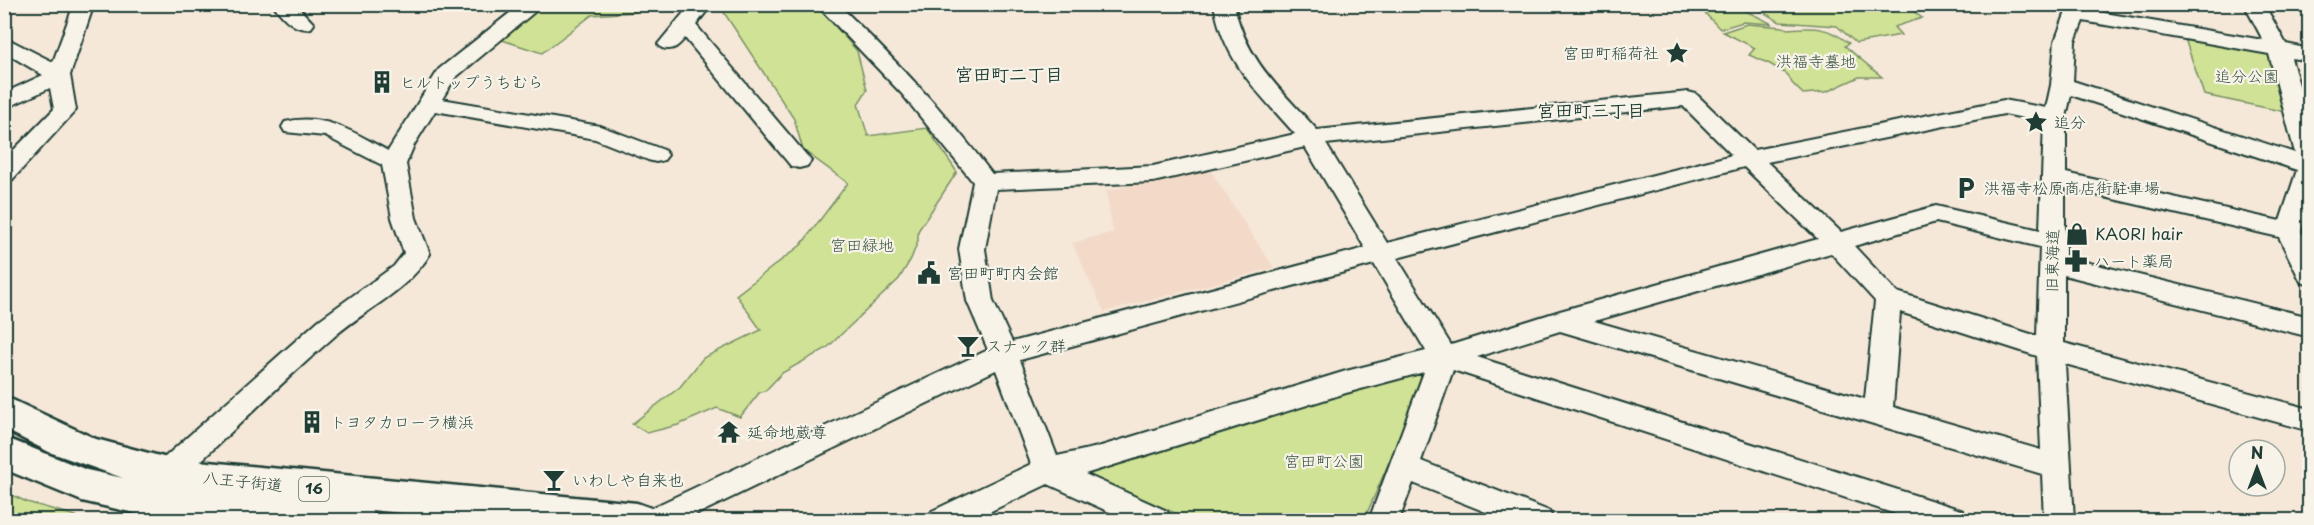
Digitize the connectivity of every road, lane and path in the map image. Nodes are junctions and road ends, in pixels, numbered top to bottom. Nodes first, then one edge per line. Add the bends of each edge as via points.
1 (84, 4) edge
2 (283, 4) edge
3 (534, 4) edge
4 (702, 4) edge
5 (826, 4) edge
6 (1224, 4) edge
7 (2254, 4) edge
8 (2077, 9) edge
9 (304, 24) dead end
10 (685, 25) junction
11 (4, 43) edge
12 (669, 44) dead end
13 (2278, 50) junction
14 (2310, 55) edge
15 (59, 75) junction
16 (2062, 85) junction
17 (4, 102) edge
18 (429, 103) junction
19 (2055, 117) junction
20 (293, 127) dead end
21 (1311, 138) junction
22 (656, 155) dead end
23 (1750, 158) junction
24 (395, 161) junction
25 (799, 161) dead end
26 (2310, 166) edge
27 (4, 175) edge
28 (2054, 178) junction
29 (985, 182) junction
30 (2289, 231) junction
31 (1835, 242) junction
32 (1381, 253) junction
33 (2052, 253) junction
34 (2310, 276) edge
35 (1888, 298) junction
36 (1560, 321) junction
37 (2310, 327) edge
38 (2050, 350) junction
39 (1004, 354) junction
40 (1444, 357) junction
41 (4, 410) edge
42 (1878, 414) junction
43 (2310, 420) edge
44 (4, 452) edge
45 (2056, 466) junction
46 (1405, 467) junction
47 (1048, 470) junction
48 (167, 474) junction
49 (356, 520) edge
50 (637, 520) edge
51 (656, 520) edge
52 (944, 520) edge
53 (1156, 520) edge
54 (1384, 520) edge
55 (1538, 520) edge
56 (1952, 520) edge
57 (2059, 520) edge

1 - 15 street
2 - 9 street
3 - 18 street via 447,74
4 - 10 street
5 - 29 street via 918,96 954,137
6 - 21 street via 1246,66
7 - 13 street
8 - 13 street
8 - 16 street, 旧東海道 via 2065,41
10 - 12 street
10 - 25 street
11 - 15 street
13 - 14 street
13 - 26 street
15 - 17 street
15 - 27 street via 65,110
16 - 19 street, 旧東海道
16 - 26 street
18 - 22 street via 600,133
18 - 24 street
19 - 23 street via 2004,107
19 - 28 street, 旧東海道
20 - 24 street via 330,129
21 - 23 street via 1688,99
21 - 29 street via 1153,174
21 - 32 street
23 - 31 street
23 - 32 street
24 - 48 street via 404,218 417,254 403,272 322,332
26 - 30 street
28 - 30 street
28 - 33 street, 旧東海道
29 - 39 street via 972,249 980,302
30 - 34 street
31 - 33 street via 1936,214
31 - 35 street
31 - 36 street
32 - 39 street
32 - 40 street
33 - 37 street
33 - 38 street, 旧東海道
35 - 38 street
35 - 42 street
36 - 40 street
36 - 42 street
38 - 43 street
38 - 45 street, 旧東海道
39 - 47 street
39 - 51 street
40 - 46 street
40 - 47 street via 1346,382 1098,459
40 - 56 street
41 - 48 highway, 八王子街道 / 16 via 72,446 117,463
42 - 45 street
44 - 49 highway, 八王子街道 / 16 via 82,485 144,499
45 - 57 street, 旧東海道
46 - 54 street
46 - 55 street
47 - 52 street
47 - 53 street
48 - 50 highway, 八王子街道 / 16

